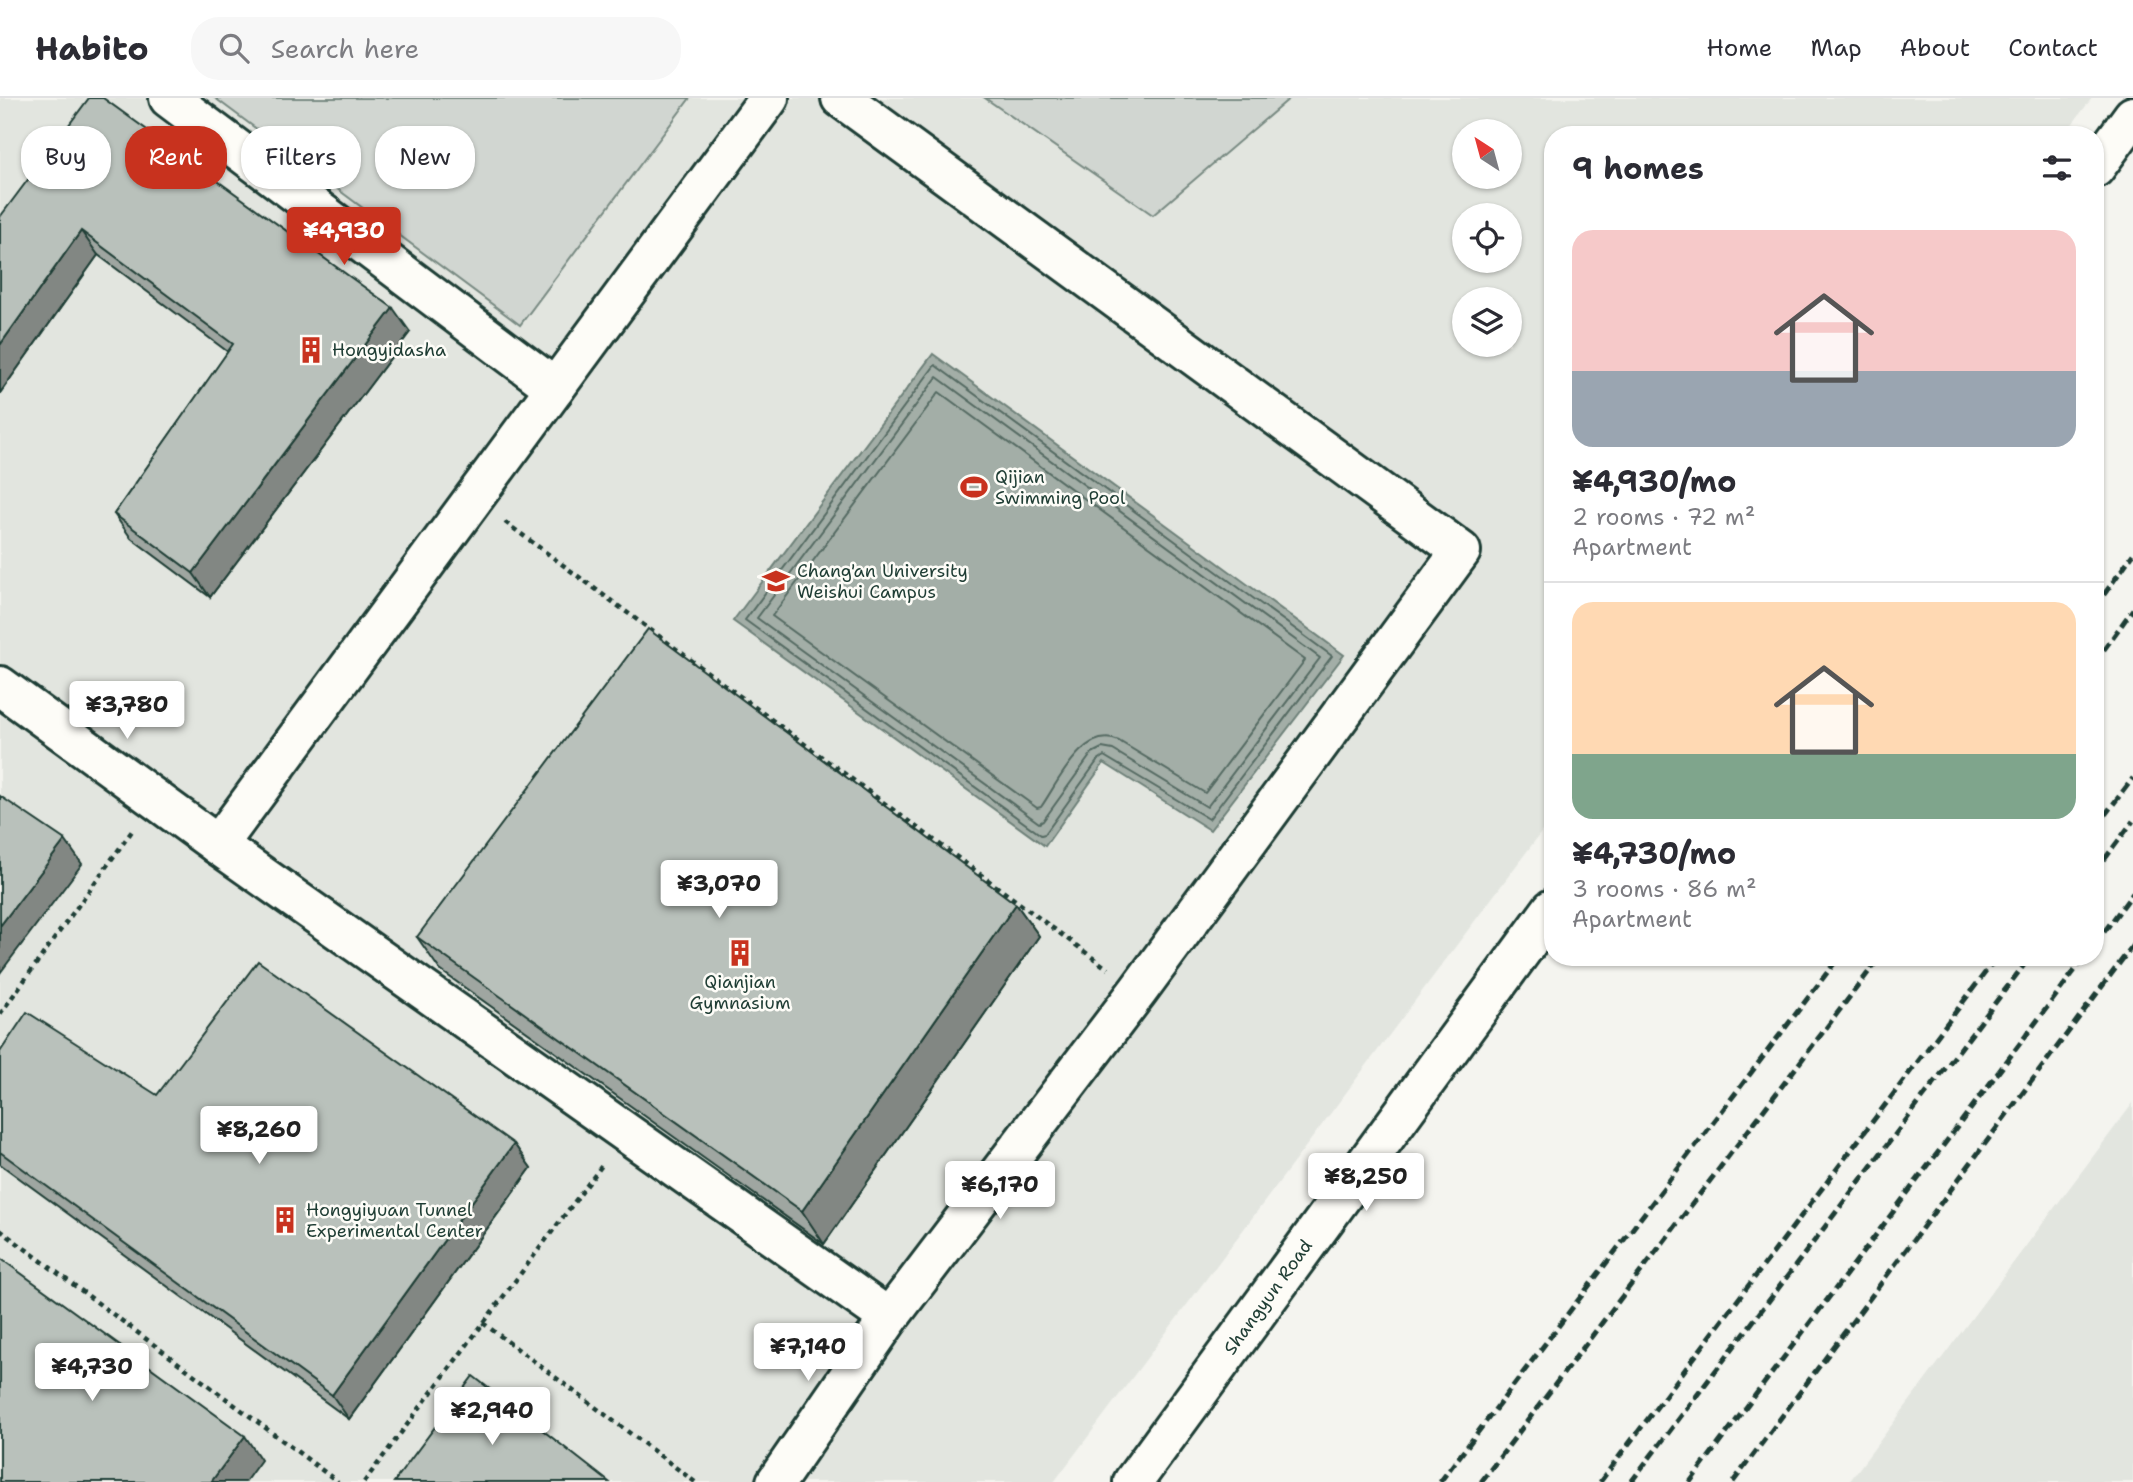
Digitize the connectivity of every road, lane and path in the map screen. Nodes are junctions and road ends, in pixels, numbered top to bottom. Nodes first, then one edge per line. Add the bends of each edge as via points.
1 (169, 98) edge
2 (769, 98) edge
3 (841, 98) edge
4 (2133, 116) edge
5 (2104, 156) edge
6 (555, 387) junction
7 (473, 498) junction
8 (0, 686) edge
9 (155, 799) junction
10 (218, 845) junction
11 (1544, 920) edge
12 (1138, 991) junction
13 (0, 1014) edge
14 (626, 1133) junction
15 (0, 1230) edge
16 (889, 1318) junction
17 (483, 1322) junction
18 (338, 1482) edge
19 (364, 1482) edge
20 (695, 1482) edge
21 (776, 1482) edge
22 (1133, 1482) edge

1 - 6 street
2 - 6 street
3 - 12 street via 1461,551
4 - 5 street
6 - 7 street
7 - 10 street
7 - 12 path
8 - 9 street
9 - 10 street
9 - 13 path
10 - 14 street
11 - 22 street, Shangyun Road
12 - 16 street
14 - 16 street
14 - 17 path
15 - 18 path
16 - 21 street
17 - 19 path
17 - 20 path

